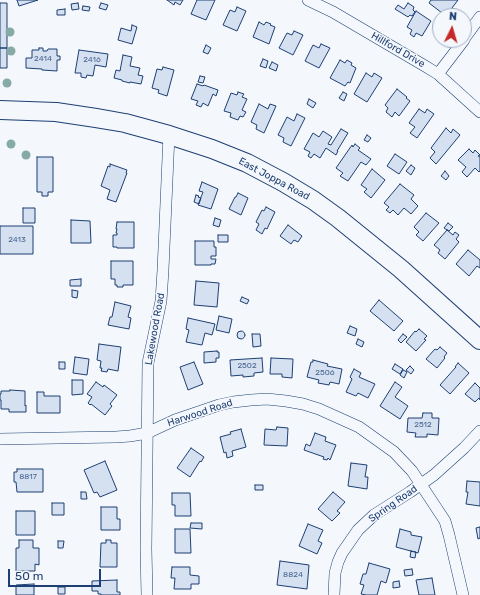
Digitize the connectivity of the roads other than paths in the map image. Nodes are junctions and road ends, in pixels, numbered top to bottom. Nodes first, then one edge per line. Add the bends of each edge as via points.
1 (308, 0) edge
2 (480, 17) edge
3 (472, 28) edge
4 (458, 48) edge
5 (438, 74) junction
6 (0, 110) edge
7 (480, 112) edge
8 (169, 135) junction
9 (480, 340) edge
10 (480, 431) edge
11 (147, 433) junction
12 (0, 439) edge
13 (421, 485) junction
14 (147, 595) edge
15 (334, 595) edge
16 (463, 595) edge

1 - 5 street, Hillford Drive
2 - 3 street
4 - 5 street
5 - 7 street, Hillford Drive
6 - 8 main road, East Joppa Road via 56,112 124,123
8 - 9 main road, East Joppa Road via 247,163 313,200 401,269
8 - 11 street, Lakewood Road via 163,278 148,363
10 - 13 street, Spring Road
11 - 12 street, Harwood Road via 116,438
11 - 13 street, Harwood Road via 181,418 233,402 267,399 303,404 359,426 394,452
11 - 14 street, Lakewood Road
13 - 15 street, Spring Road via 374,514 358,530 338,562
13 - 16 street, Harwood Road via 445,521

